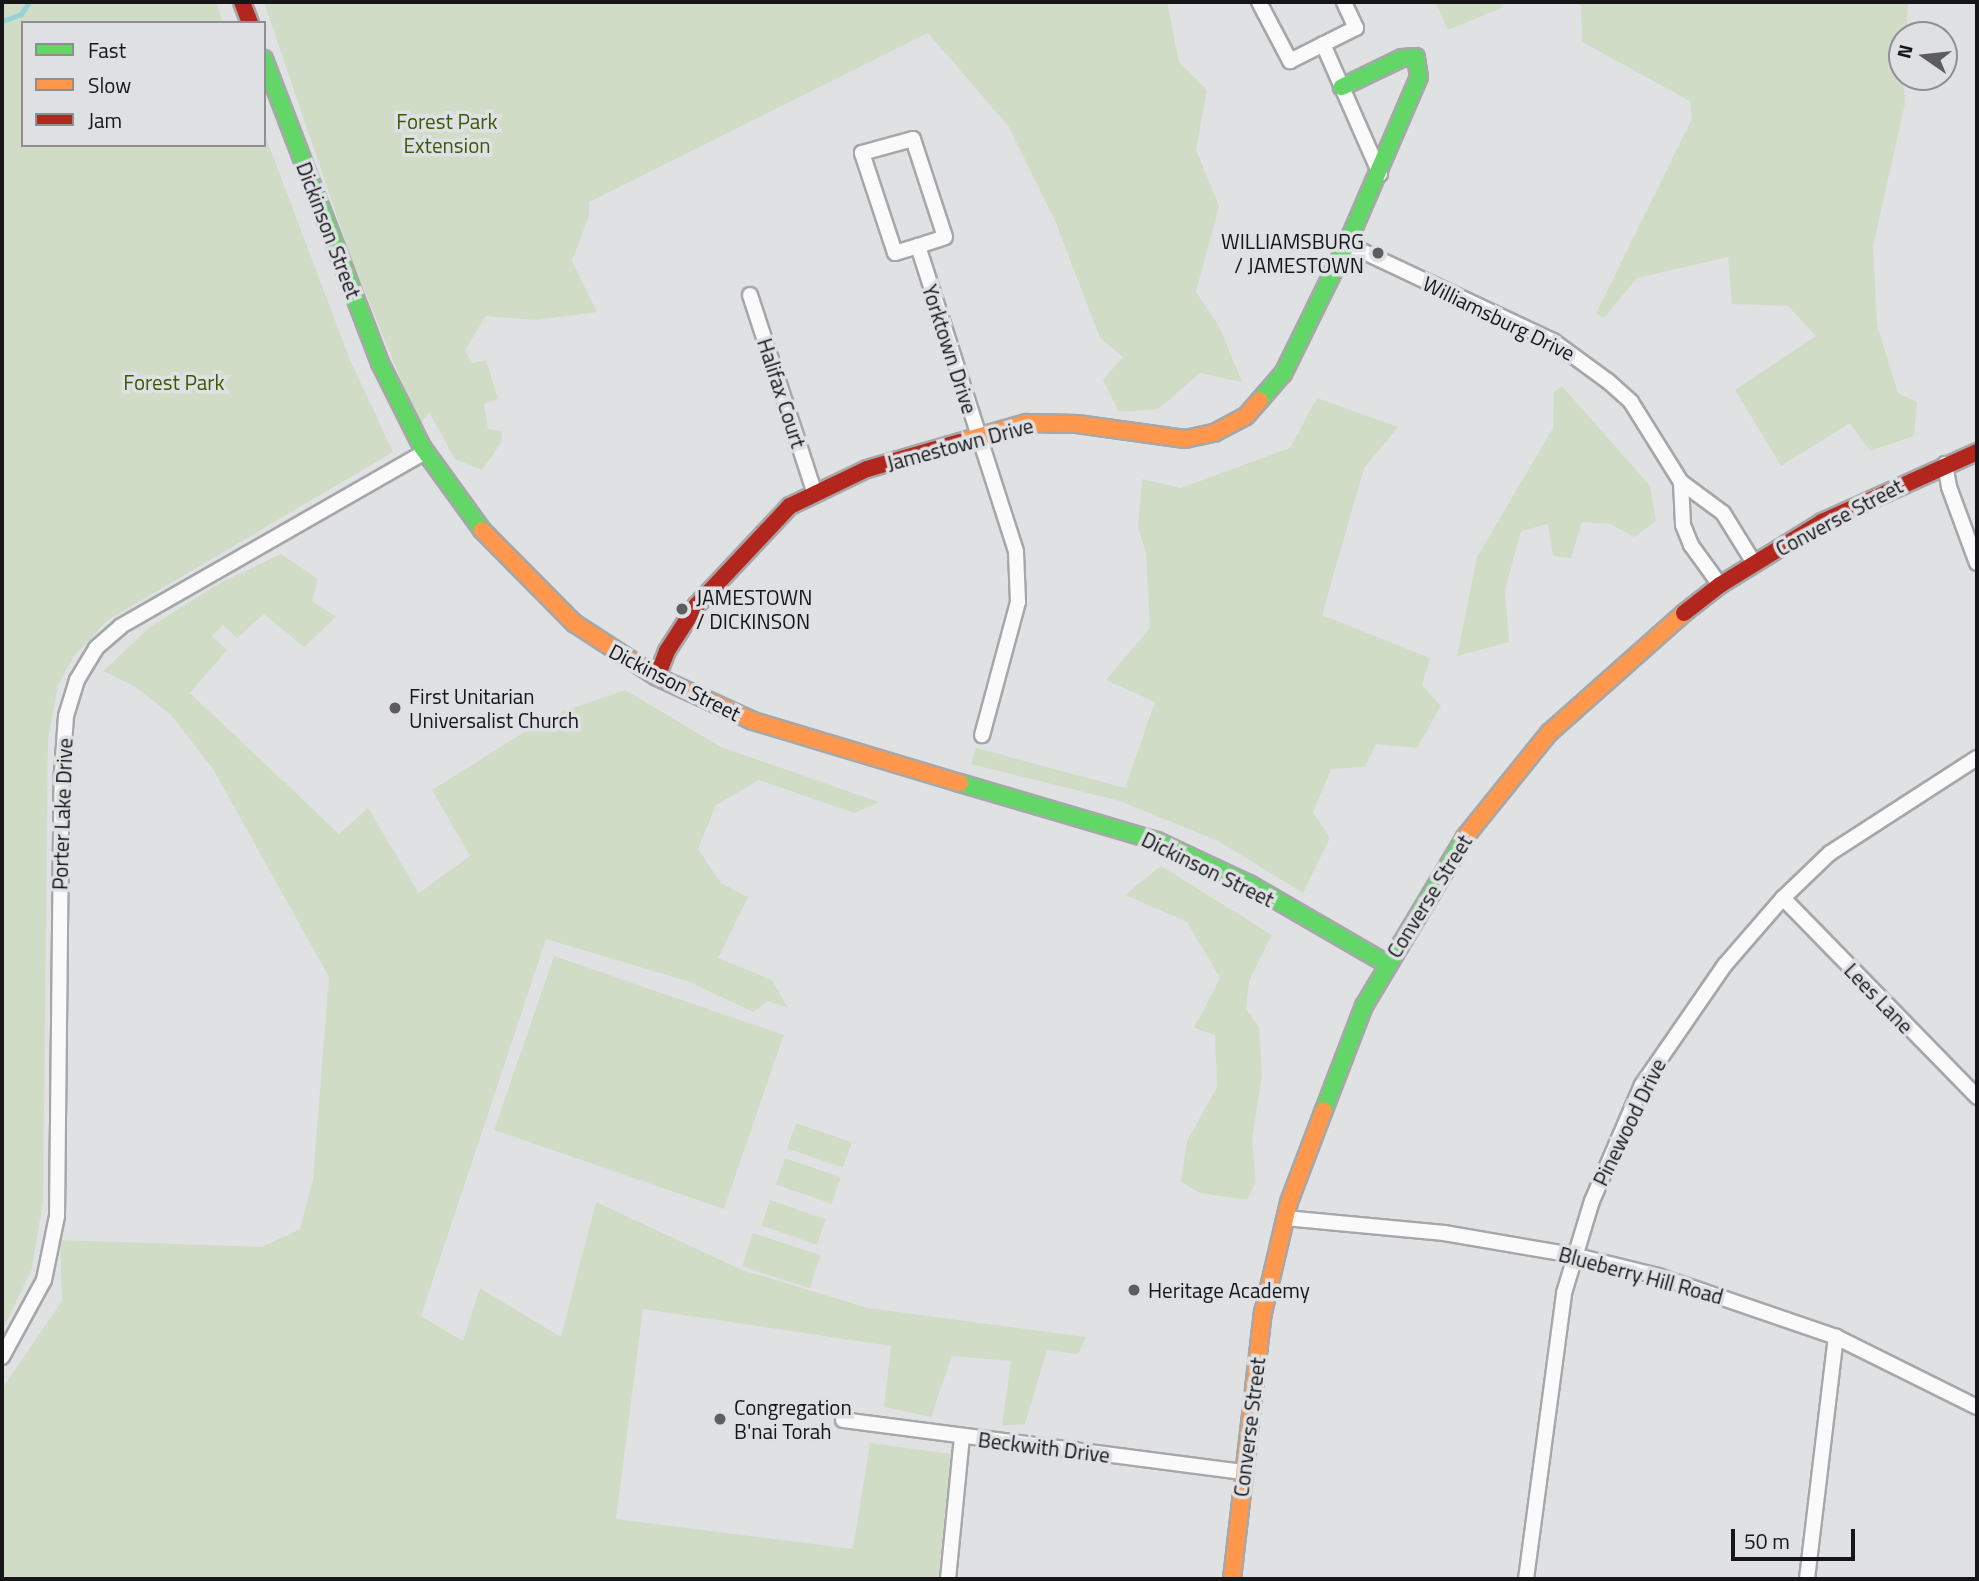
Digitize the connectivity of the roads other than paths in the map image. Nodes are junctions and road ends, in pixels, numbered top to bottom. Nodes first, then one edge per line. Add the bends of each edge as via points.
1 (242, 2) edge
2 (1259, 2) edge
3 (1344, 2) edge
4 (249, 21) edge
5 (1323, 44) junction
6 (266, 64) edge
7 (1342, 87) junction
8 (1380, 174) junction
9 (1347, 244) junction
10 (918, 246) junction
11 (750, 295) dead end
12 (978, 437) junction
13 (425, 452) junction
14 (1977, 452) edge
15 (1945, 464) junction
16 (1681, 482) junction
17 (814, 491) junction
18 (1754, 563) junction
19 (1977, 563) edge
20 (1720, 585) junction
21 (657, 677) junction
22 (982, 735) dead end
23 (1977, 758) edge
24 (1783, 898) junction
25 (1387, 964) junction
26 (1977, 1097) edge
27 (1285, 1218) junction
28 (1573, 1255) junction
29 (1836, 1337) junction
30 (2, 1357) edge
31 (1977, 1407) edge
32 (844, 1420) dead end
33 (962, 1437) junction
34 (1244, 1472) junction
35 (948, 1579) edge
36 (1232, 1579) edge
37 (1526, 1579) edge
38 (1807, 1579) edge

1 - 4 main road
2 - 5 street via 1290,61
3 - 5 street via 1356,27
5 - 7 street
6 - 13 main road, Dickinson Street via 380,363
7 - 8 street
7 - 8 main road, Jamestown Drive via 1402,58 1416,57 1419,77
8 - 9 main road, Jamestown Drive
9 - 12 main road, Jamestown Drive via 1283,374 1253,409 1231,425 1194,438 1165,440 1039,422
9 - 16 street, Williamsburg Drive via 1578,357 1631,402
10 - 10 street via 895,253 862,153 913,139 945,237
10 - 12 street, Yorktown Drive
11 - 17 street, Halifax Court
12 - 17 main road, Jamestown Drive via 867,469
12 - 22 street, Yorktown Drive via 1016,552 1020,583
13 - 21 main road, Dickinson Street via 466,513 534,587 595,639
13 - 30 street, Porter Lake Drive via 121,626 96,649 77,680 66,716 62,773 57,1216 44,1280
14 - 15 main road, Converse Street
15 - 18 main road, Converse Street via 1833,516
15 - 19 street
16 - 18 street, Williamsburg Drive via 1723,513
16 - 20 street, Williamsburg Drive via 1683,524 1691,545
17 - 21 main road, Jamestown Drive via 790,506 696,606 667,650
18 - 20 main road, Converse Street
20 - 25 main road, Converse Street via 1603,680 1527,758 1451,855
21 - 25 main road, Dickinson Street via 765,726 1157,841 1249,884
23 - 24 street, Pinewood Drive via 1830,853
24 - 26 street, Lees Lane
24 - 28 street, Pinewood Drive via 1724,966 1652,1068 1617,1138
25 - 27 main road, Converse Street via 1333,1079
27 - 28 street, Blueberry Hill Road via 1413,1228
27 - 34 main road, Converse Street via 1263,1313
28 - 29 street, Blueberry Hill Road via 1720,1295
28 - 37 street, Pinewood Drive via 1559,1324
29 - 31 street, Blueberry Hill Road
29 - 38 street
32 - 33 street, Beckwith Drive
33 - 34 street, Beckwith Drive
33 - 35 street
34 - 36 main road, Converse Street

